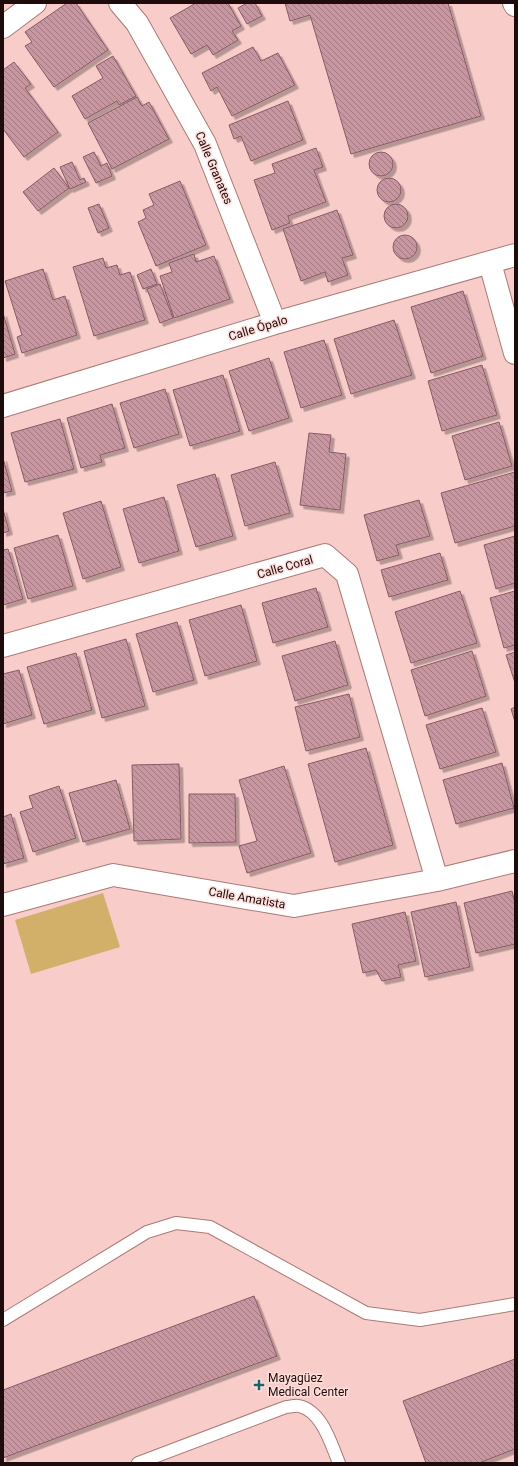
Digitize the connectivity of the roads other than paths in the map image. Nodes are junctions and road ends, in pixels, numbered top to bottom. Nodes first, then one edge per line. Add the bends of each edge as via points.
1 (35, 3) edge
2 (120, 3) edge
3 (3, 27) edge
4 (515, 255) edge
5 (490, 263) junction
6 (275, 323) junction
7 (515, 353) edge
8 (3, 406) edge
9 (3, 646) edge
10 (515, 861) edge
11 (437, 880) junction
12 (3, 906) edge
13 (515, 1304) edge
14 (3, 1320) edge
15 (138, 1463) edge
16 (339, 1463) edge

1 - 3 street
2 - 6 street, Calle Granates via 136,23 206,144
4 - 5 street, Calle Ópalo
5 - 6 street, Calle Ópalo
5 - 7 street
6 - 8 street, Calle Ópalo
9 - 11 street, Calle Coral via 325,555 347,574
10 - 11 street, Calle Amatista
11 - 12 street, Calle Amatista via 294,906 113,875
13 - 14 lane via 420,1320 366,1313 210,1227 176,1223 147,1232
15 - 16 lane via 286,1407 298,1406 308,1410 323,1426

